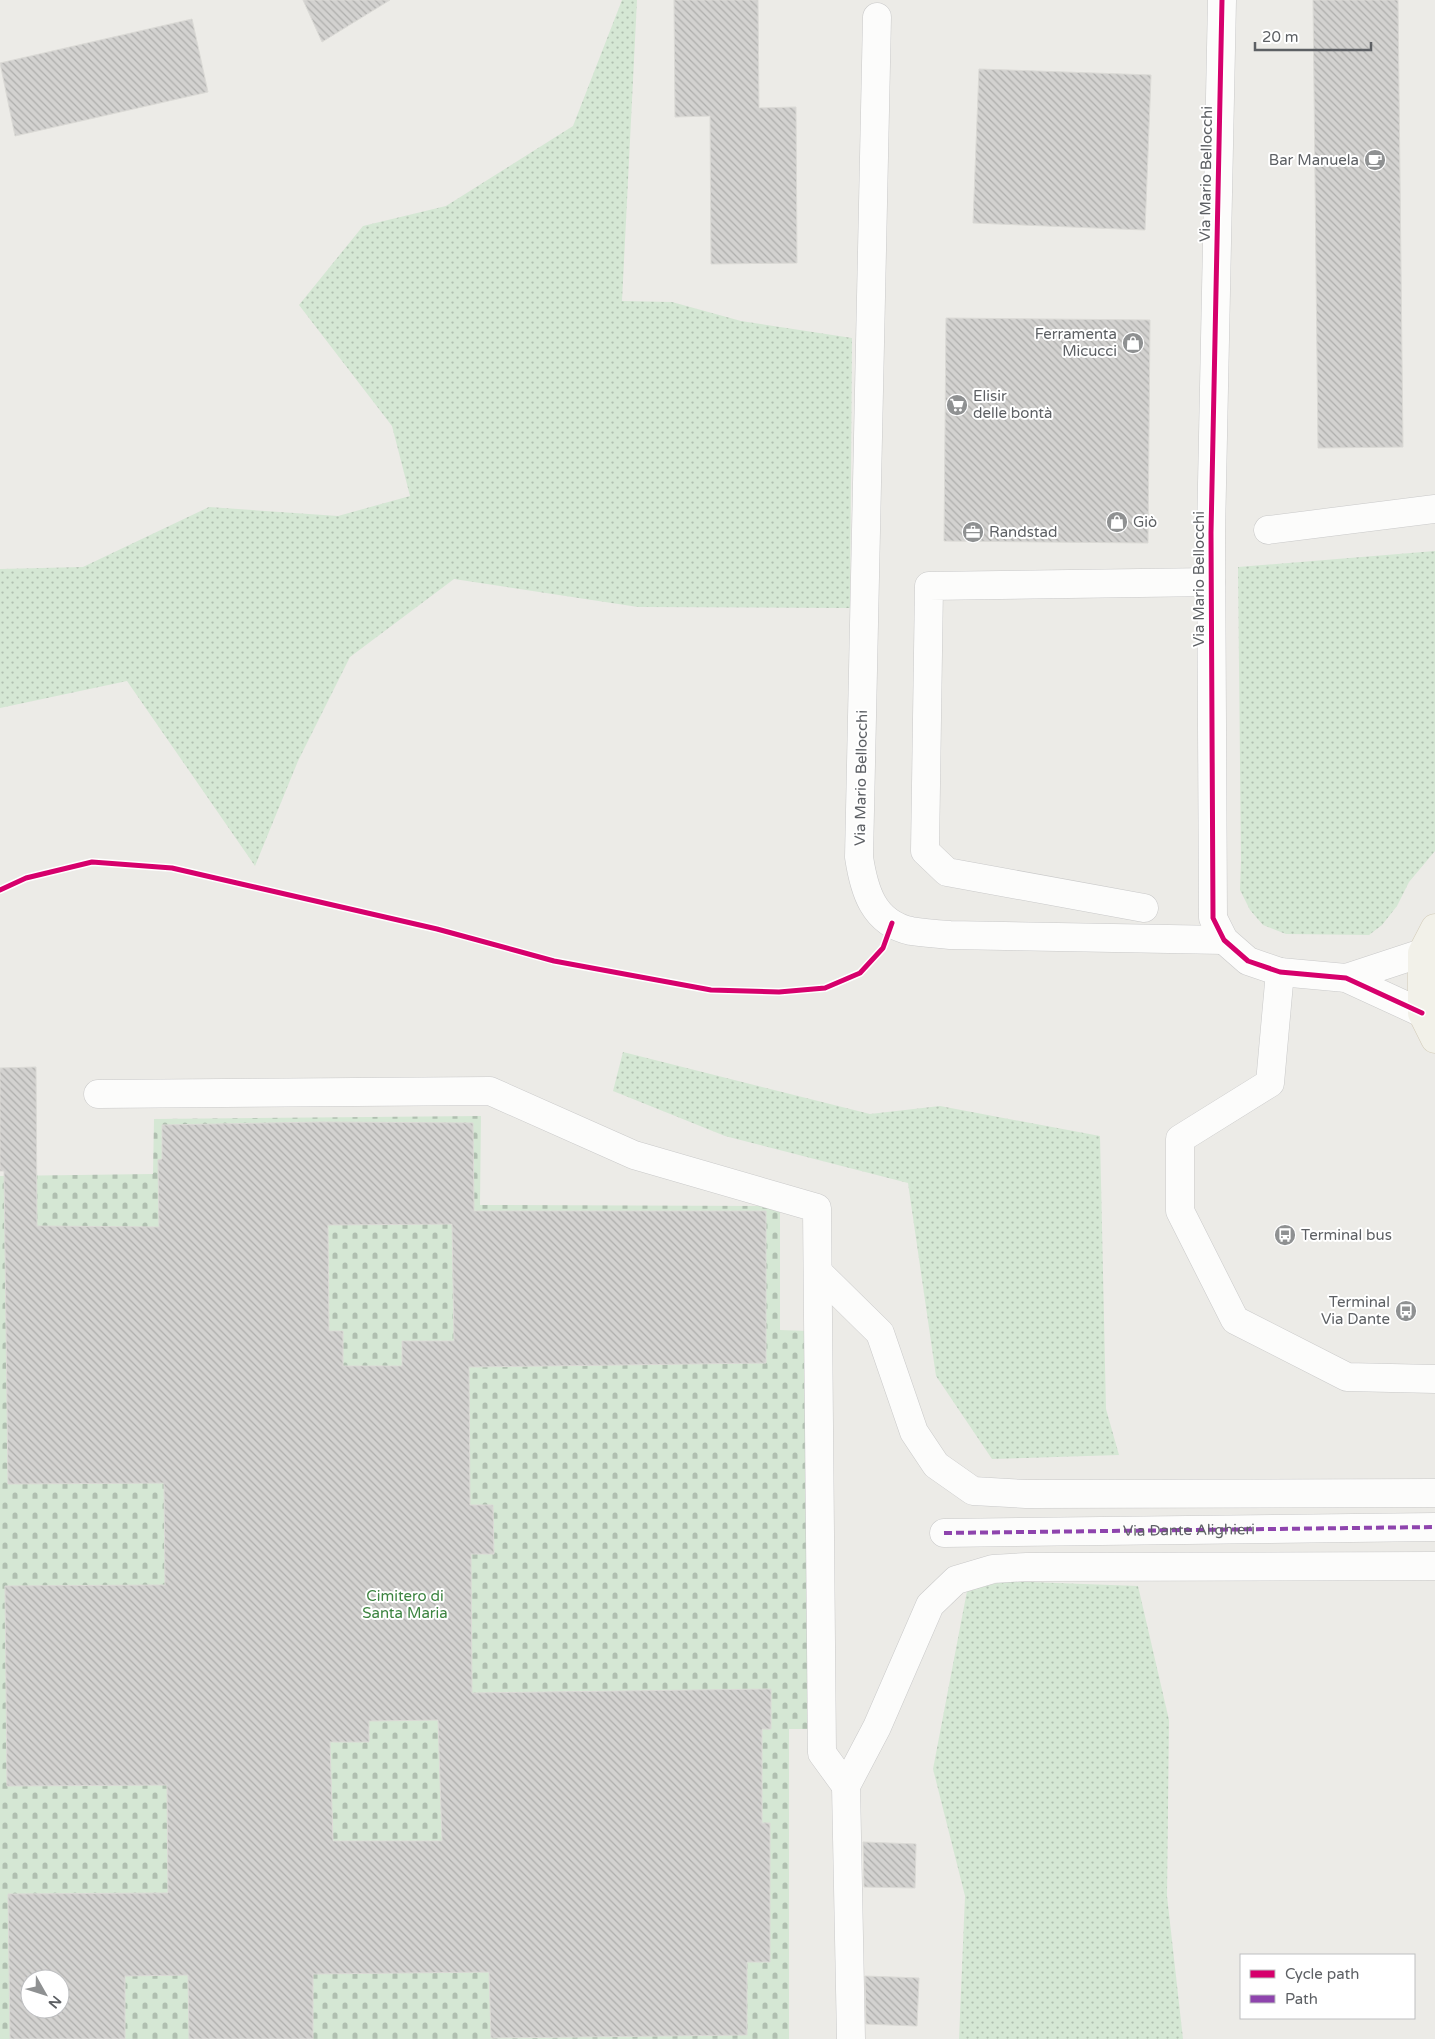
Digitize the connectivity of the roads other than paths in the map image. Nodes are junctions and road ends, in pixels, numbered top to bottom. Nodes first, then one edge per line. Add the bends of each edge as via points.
1 (1222, 0) edge
2 (876, 17) dead end
3 (1435, 509) edge
4 (1268, 530) dead end
5 (1211, 582) junction
6 (1144, 908) dead end
7 (1435, 928) edge
8 (1224, 940) junction
9 (1422, 953) junction
10 (1280, 972) junction
11 (1346, 978) junction
12 (1422, 1013) junction
13 (1435, 1040) edge
14 (98, 1094) dead end
15 (818, 1272) junction
16 (1435, 1379) edge
17 (1435, 1493) edge
18 (1435, 1528) edge
19 (944, 1533) dead end
20 (1435, 1566) edge
21 (846, 1786) junction
22 (851, 2039) edge

1 - 5 street, Via Mario Bellocchi
2 - 8 street, Via Mario Bellocchi via 859,857 863,885 874,909 892,923 910,931 950,935
3 - 4 street
5 - 6 street via 929,586 925,851 947,872
5 - 8 street, Via Mario Bellocchi via 1213,918
7 - 9 main road
8 - 10 street, Via Mario Bellocchi via 1248,961
9 - 11 street, Via Mario Bellocchi
9 - 12 main road
10 - 11 street, Via Mario Bellocchi
10 - 16 street via 1270,1083 1180,1139 1180,1211 1235,1320 1347,1377
11 - 12 street, Via Mario Bellocchi
12 - 13 main road
14 - 15 street via 490,1091 634,1155 817,1208
15 - 17 street via 880,1334 914,1432 936,1465 973,1491 1026,1494
15 - 21 street via 822,1752
18 - 19 street, Via Dante Alighieri
20 - 21 street via 1027,1567 993,1569 956,1580 930,1605 877,1727
21 - 22 street

